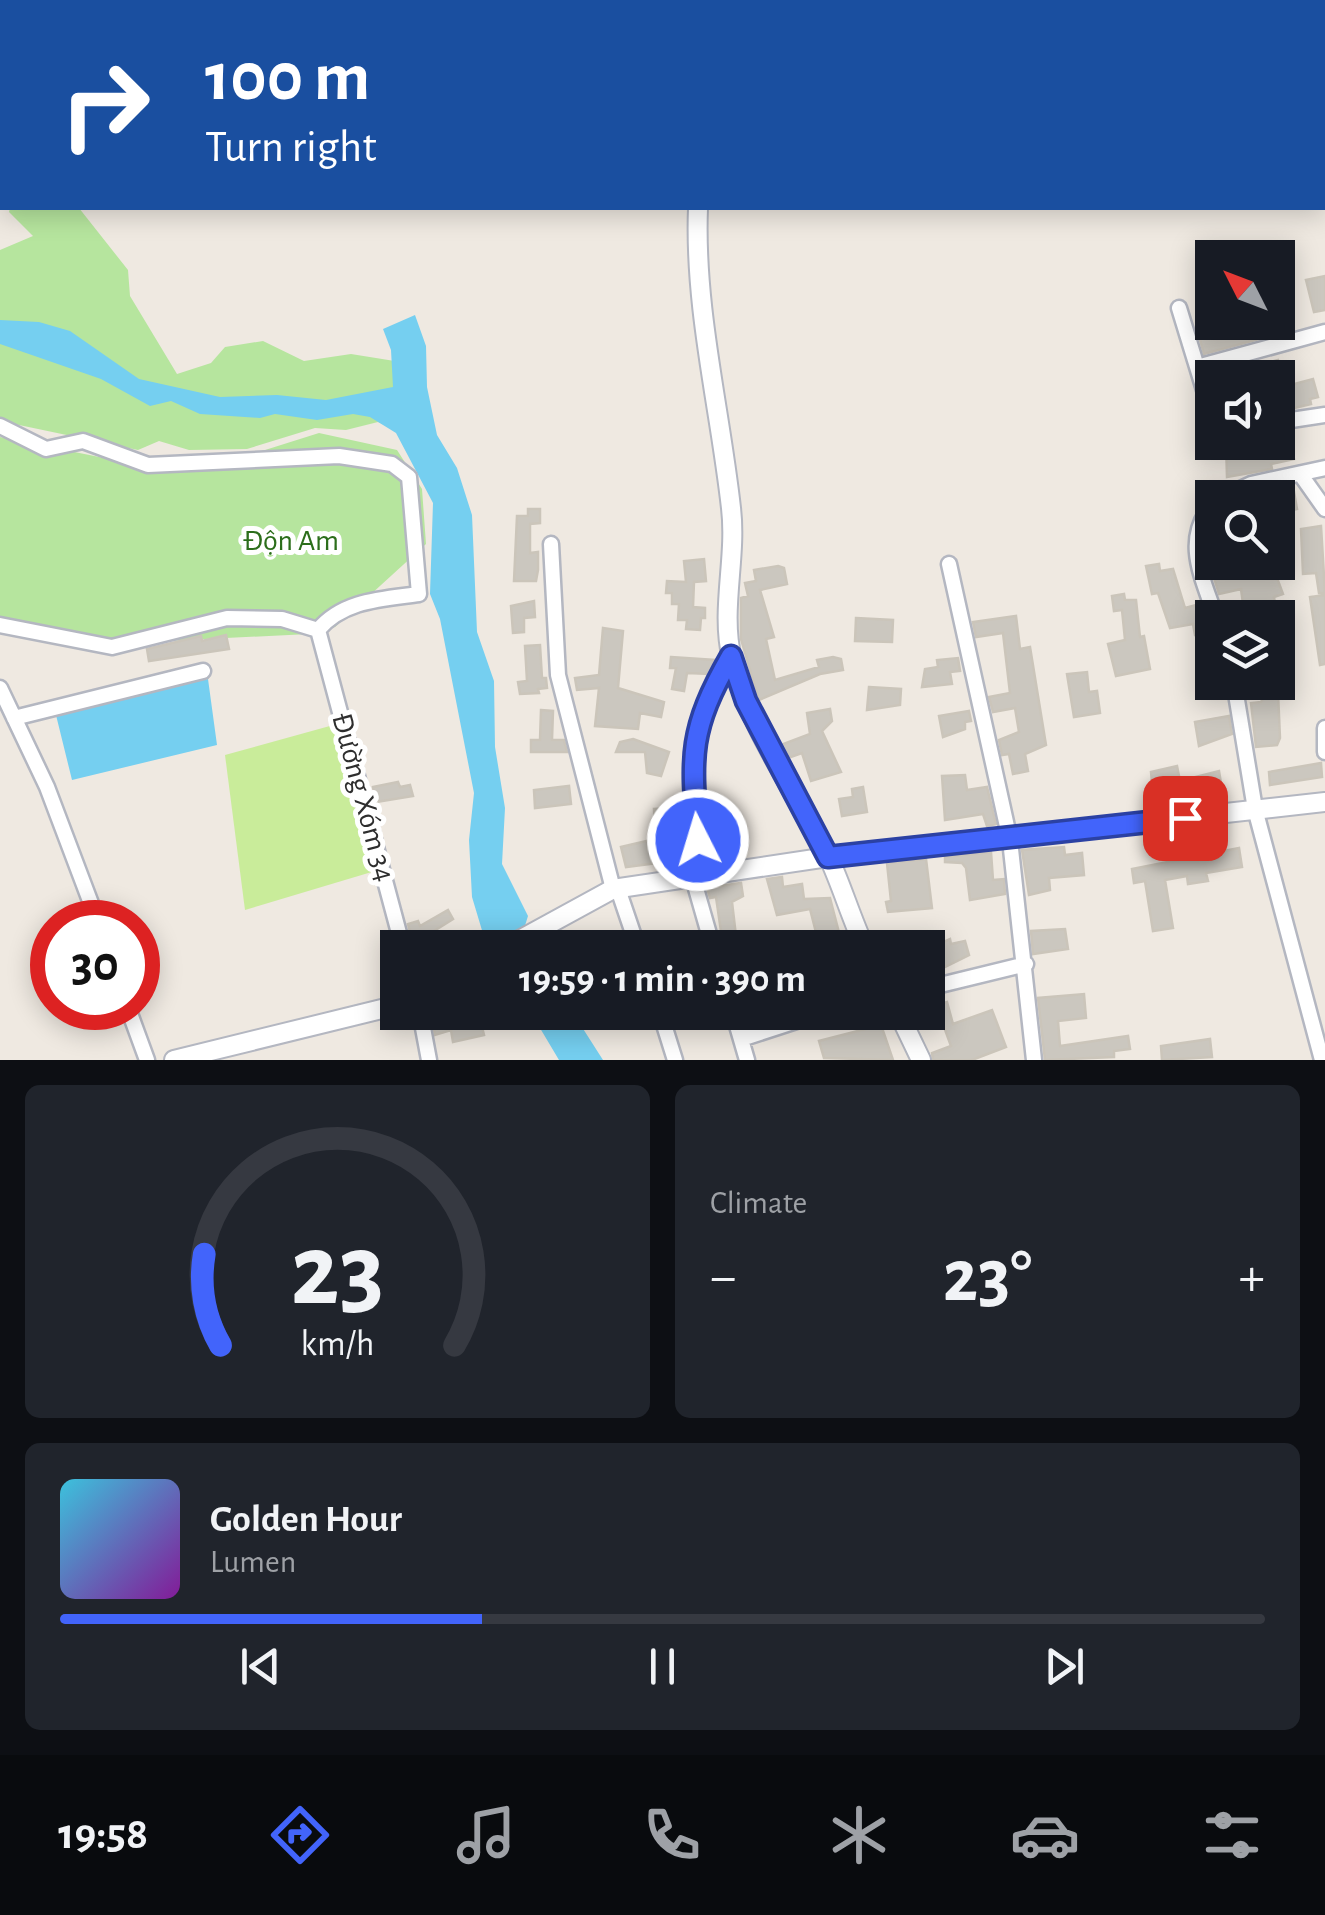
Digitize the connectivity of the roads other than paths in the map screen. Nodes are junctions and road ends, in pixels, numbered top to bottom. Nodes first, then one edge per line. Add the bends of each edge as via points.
1 (698, 210) edge
2 (1179, 308) dead end
3 (1325, 332) edge
4 (1195, 360) edge
5 (1223, 360) edge
6 (1325, 415) edge
7 (1295, 419) edge
8 (0, 426) edge
9 (1325, 468) edge
10 (1301, 475) junction
11 (1273, 480) edge
12 (1325, 509) edge
13 (551, 544) dead end
14 (949, 564) dead end
15 (0, 625) edge
16 (318, 630) junction
17 (731, 656) junction
18 (204, 670) dead end
19 (0, 688) edge
20 (1237, 700) edge
21 (14, 718) junction
22 (1324, 728) edge
23 (1325, 752) edge
24 (1325, 802) edge
25 (1255, 809) junction
26 (1010, 840) junction
27 (828, 857) junction
28 (697, 877) junction
29 (616, 889) junction
30 (90, 900) edge
31 (398, 930) edge
32 (536, 930) edge
33 (631, 930) edge
34 (710, 930) edge
35 (858, 930) edge
36 (1026, 964) junction
37 (945, 983) edge
38 (380, 1008) edge
39 (136, 1030) edge
40 (423, 1030) edge
41 (666, 1030) edge
42 (738, 1030) edge
43 (770, 1030) edge
44 (907, 1030) edge
45 (740, 1040) junction
46 (147, 1060) edge
47 (174, 1060) edge
48 (429, 1060) edge
49 (675, 1060) edge
50 (746, 1060) edge
51 (921, 1060) edge
52 (1034, 1060) edge
53 (1322, 1060) edge

1 - 17 street via 698,285 731,508
2 - 4 street
3 - 5 street
6 - 7 street
8 - 16 street via 46,449 83,442 148,464 339,456 392,464 410,477 419,594 360,603 330,616
9 - 10 street
10 - 11 street
10 - 12 street
13 - 29 street via 558,675
14 - 26 street
15 - 16 street via 112,647 228,618 282,619
16 - 31 street, Đường Xóm 34
17 - 27 street via 753,716
17 - 28 street via 694,739
18 - 21 street
19 - 21 street
20 - 25 street
21 - 30 street
22 - 23 street
24 - 25 street
25 - 26 street
25 - 53 street
26 - 27 street
26 - 36 street
27 - 28 street
27 - 35 street
28 - 29 street
28 - 34 street
29 - 32 street
29 - 33 street
36 - 37 street
36 - 52 street
38 - 47 street
39 - 46 street
40 - 48 street
41 - 49 street
42 - 45 street
43 - 45 street
44 - 51 street
45 - 50 street

